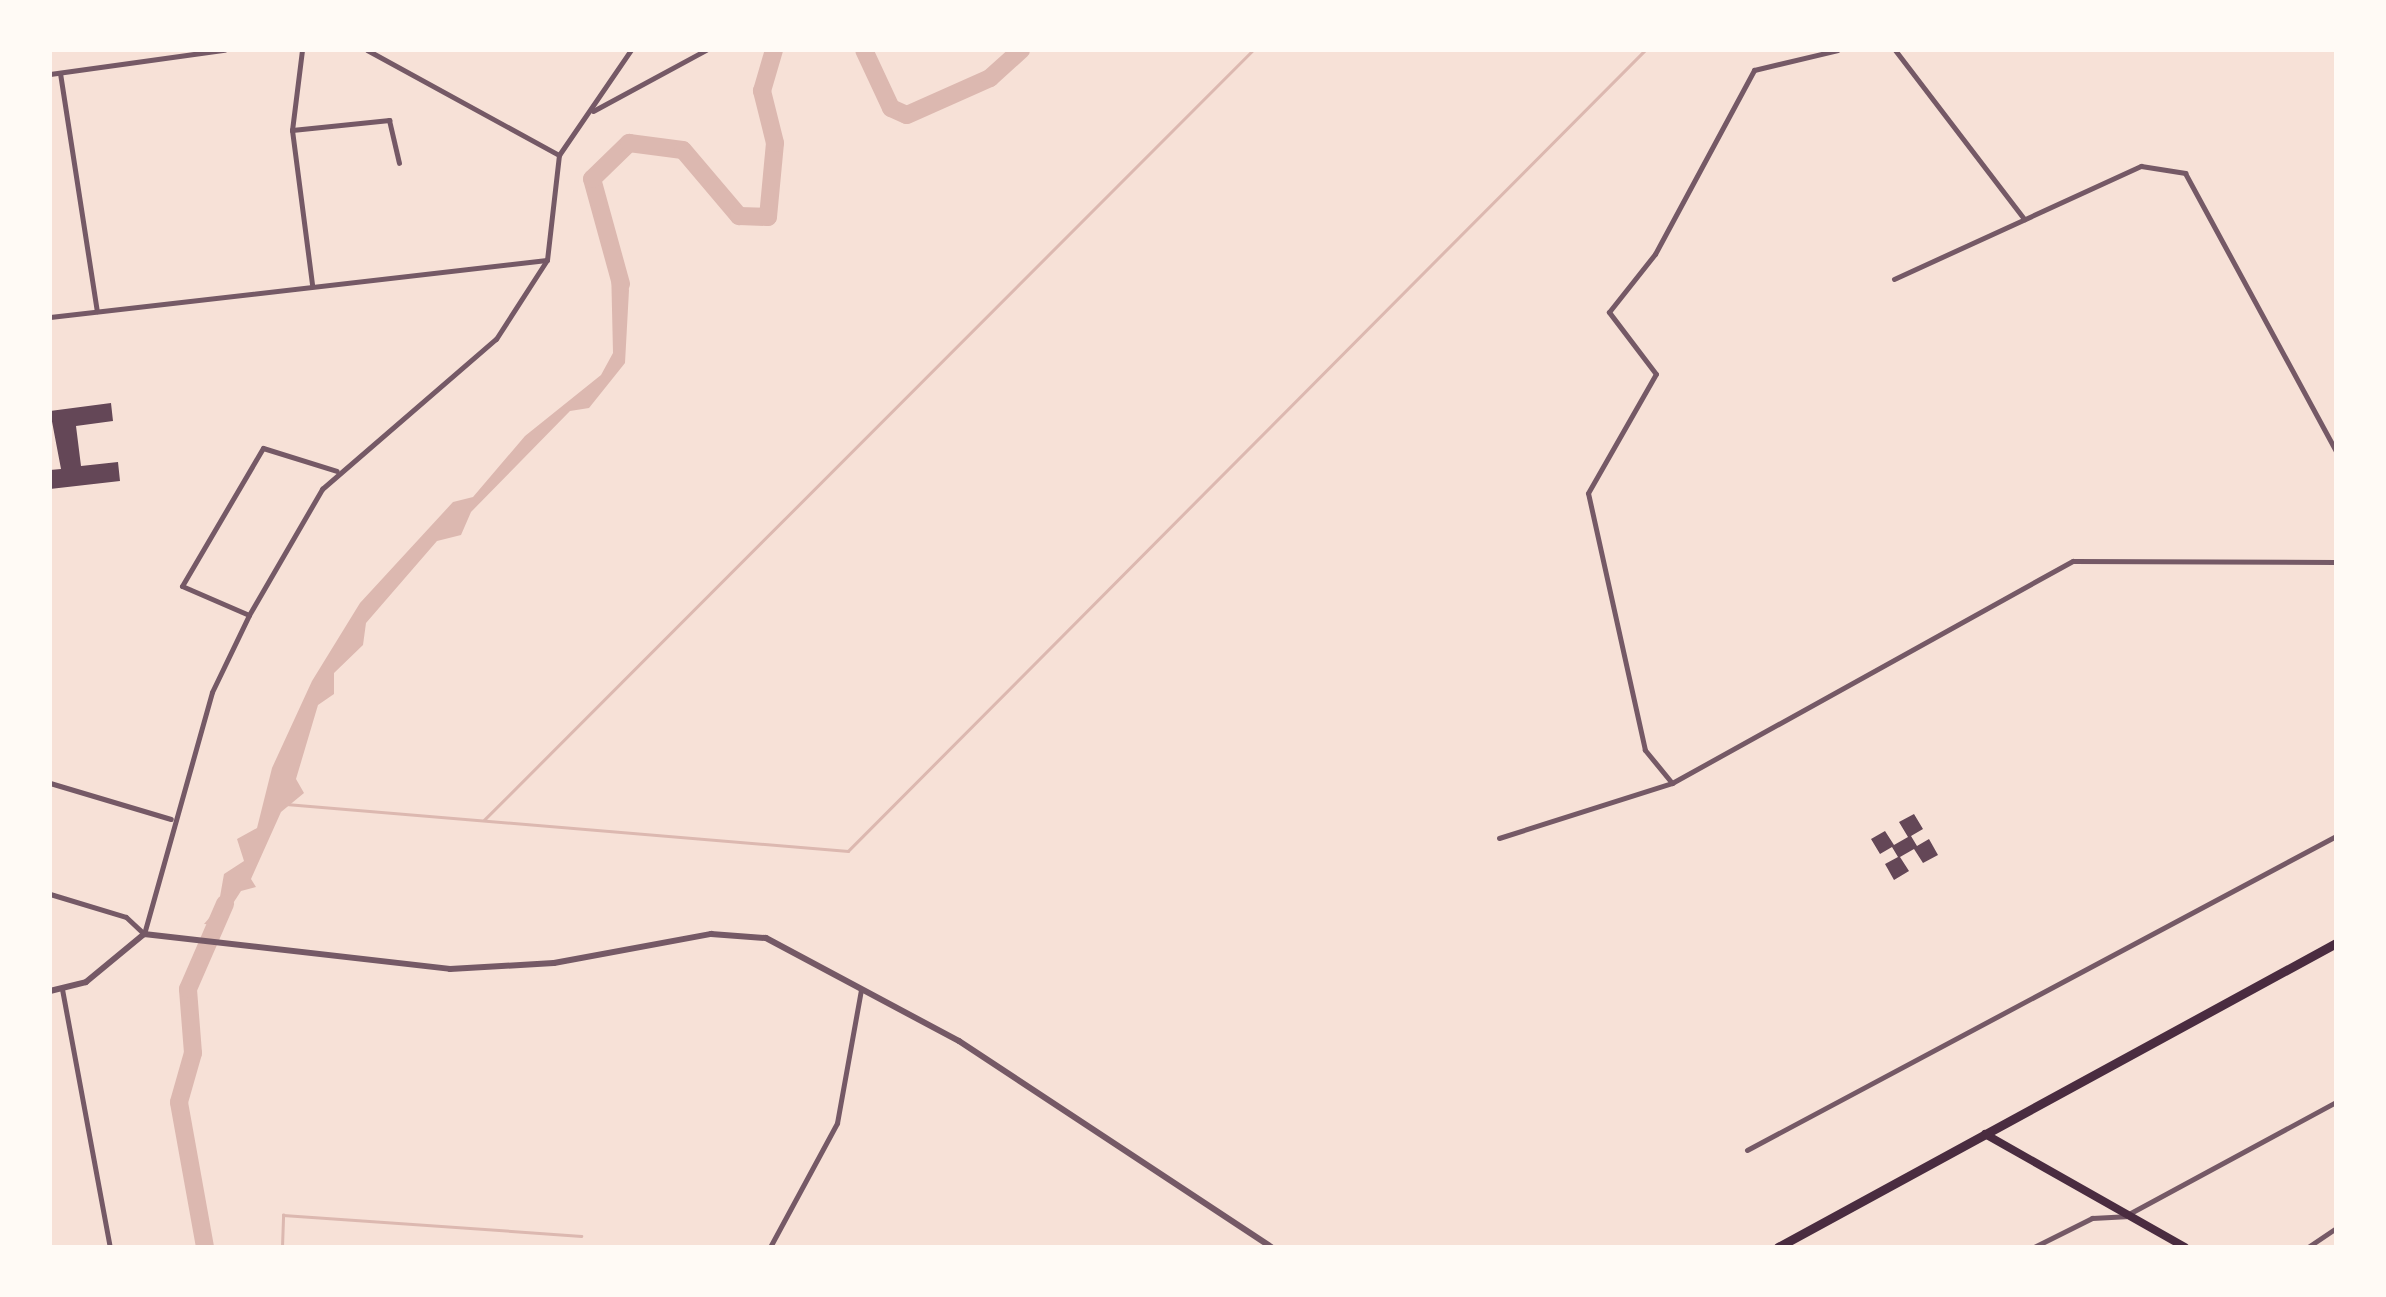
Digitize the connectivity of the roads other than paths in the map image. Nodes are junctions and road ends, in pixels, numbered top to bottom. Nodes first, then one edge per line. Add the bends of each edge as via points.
1 (224, 50) edge
2 (302, 50) edge
3 (367, 50) edge
4 (631, 50) edge
5 (706, 50) edge
6 (1838, 50) edge
7 (1895, 50) edge
8 (60, 72) junction
9 (50, 74) edge
10 (592, 111) junction
11 (292, 130) junction
12 (559, 155) junction
13 (399, 164) dead end
14 (2024, 220) junction
15 (547, 260) junction
16 (1894, 279) dead end
17 (312, 285) junction
18 (98, 310) junction
19 (50, 318) edge
20 (2336, 451) edge
21 (338, 472) junction
22 (2336, 562) edge
23 (249, 614) junction
24 (50, 783) edge
25 (1672, 783) junction
26 (171, 819) junction
27 (2336, 836) edge
28 (1500, 838) dead end
29 (50, 894) edge
30 (144, 934) junction
31 (2336, 943) edge
32 (62, 989) junction
33 (861, 989) junction
34 (50, 991) edge
35 (2336, 1102) edge
36 (1985, 1134) junction
37 (1747, 1150) dead end
38 (2125, 1216) junction
39 (2336, 1228) edge
40 (110, 1247) edge
41 (770, 1247) edge
42 (1272, 1247) edge
43 (1778, 1247) edge
44 (2034, 1247) edge
45 (2185, 1247) edge
46 (2308, 1247) edge

1 - 8 street
2 - 11 street
3 - 12 street
4 - 10 street
5 - 10 street
6 - 25 street via 1754,70 1655,254 1608,312 1656,374 1588,493 1645,750
7 - 14 street
8 - 9 street
8 - 18 street
10 - 12 street
11 - 13 street via 389,120
11 - 17 street
12 - 15 street
14 - 16 street
14 - 20 street via 2141,166 2185,173
15 - 17 street
15 - 21 street via 476,363
17 - 18 street
18 - 19 street
21 - 23 street
21 - 23 street via 263,448 182,586
22 - 25 street via 2073,562
23 - 26 street
24 - 26 street
25 - 28 street
26 - 30 street
27 - 37 street
29 - 30 street via 126,917
30 - 32 street via 86,982
30 - 33 street via 450,970 738,933 792,949
31 - 36 main road
32 - 34 street
32 - 40 street
33 - 41 street via 837,1123
33 - 42 street via 959,1041
35 - 38 street
36 - 38 main road
36 - 43 main road
38 - 44 street via 2092,1218
38 - 45 main road
39 - 46 street

